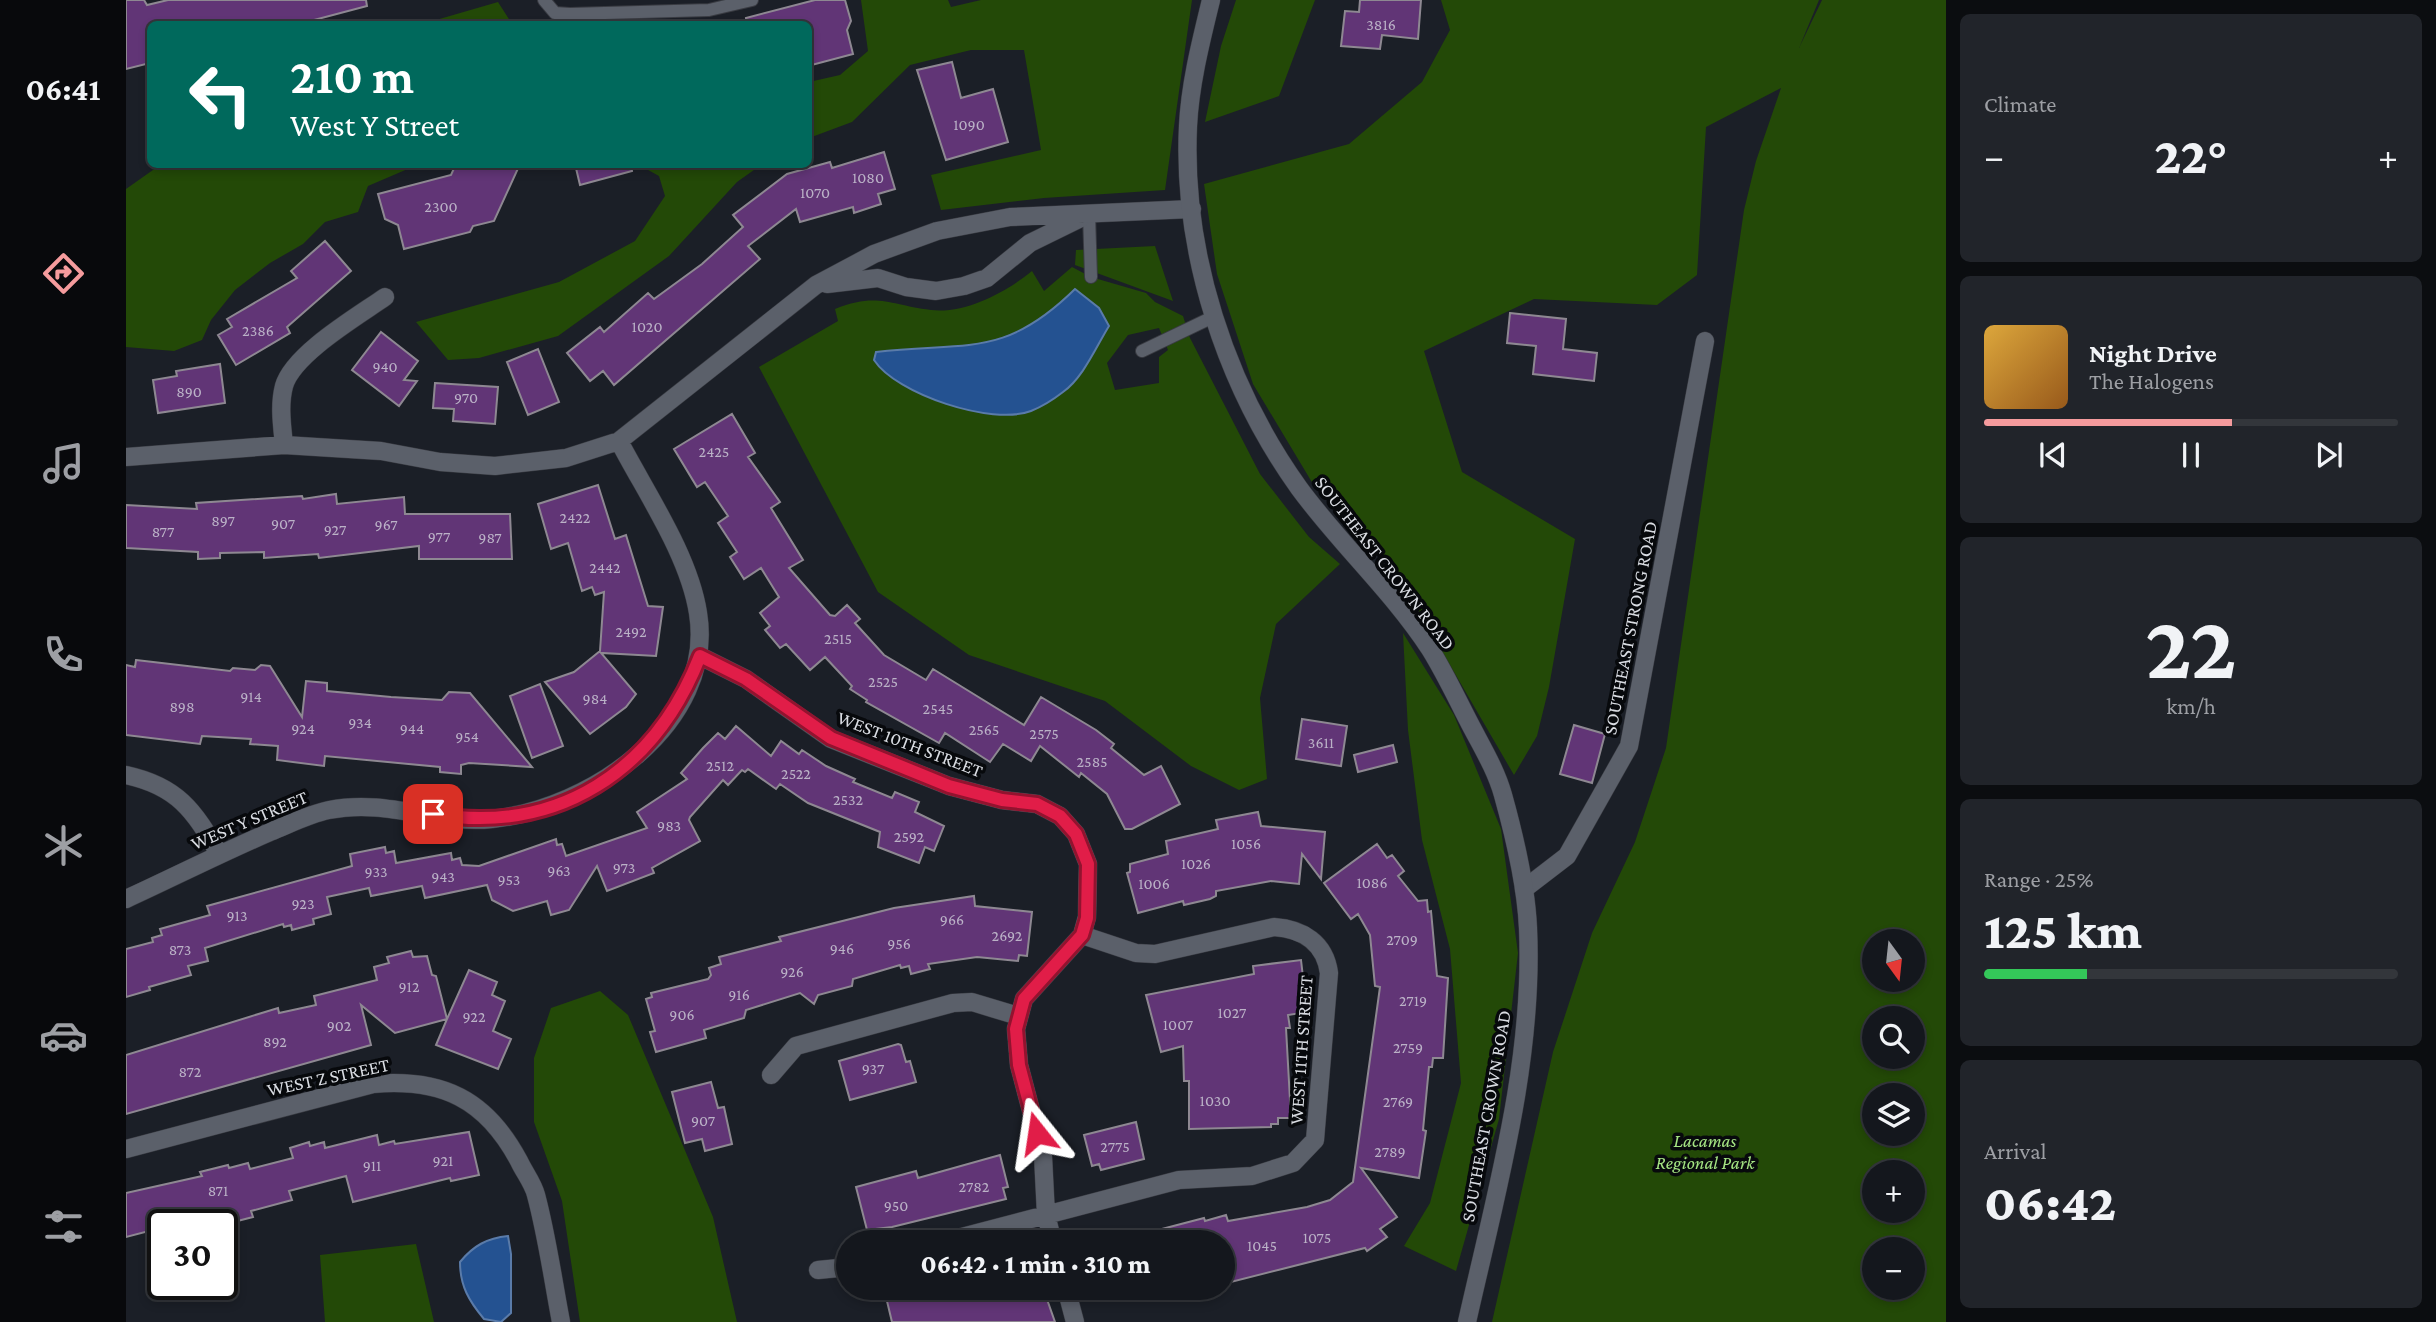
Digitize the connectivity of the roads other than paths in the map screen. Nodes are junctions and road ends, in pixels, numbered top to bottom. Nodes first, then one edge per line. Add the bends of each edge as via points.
1 (544, 0) edge
2 (752, 0) edge
3 (1211, 0) edge
4 (1192, 209) junction
5 (1089, 215) junction
6 (1091, 277) dead end
7 (816, 285) junction
8 (385, 297) dead end
9 (1215, 316) junction
10 (1706, 341) dead end
11 (1142, 351) dead end
12 (619, 440) junction
13 (284, 445) junction
14 (126, 457) edge
15 (700, 656) junction
16 (126, 775) edge
17 (219, 854) junction
18 (1524, 889) junction
19 (126, 899) edge
20 (1082, 935) junction
21 (1018, 1016) junction
22 (771, 1075) dead end
23 (126, 1149) edge
24 (1046, 1214) junction
25 (987, 1230) edge
26 (1050, 1230) edge
27 (836, 1268) edge
28 (818, 1270) dead end
29 (1069, 1300) edge
30 (561, 1322) edge
31 (1075, 1322) edge
32 (1467, 1322) edge

1 - 2 lane via 555,13 570,14 709,10
3 - 4 street, SOUTHEAST CROWN ROAD via 1188,123
4 - 5 street
4 - 9 street, SOUTHEAST CROWN ROAD
5 - 6 lane
5 - 7 street via 1010,217 937,231 874,254
5 - 7 street via 1030,243 987,278 964,286 936,291 878,278
7 - 12 street
8 - 13 street via 320,344 285,383 281,411
9 - 11 lane
9 - 18 street, SOUTHEAST CROWN ROAD via 1240,386 1262,430 1300,489 1428,647 1447,678 1502,792
10 - 18 street, SOUTHEAST STRONG ROAD via 1629,747 1567,856
12 - 13 street via 566,458 495,467 380,451
12 - 15 street via 686,570 698,611
13 - 14 street
15 - 17 street, WEST Y STREET via 686,693 654,737 612,776 559,804 490,820 382,806 329,810
15 - 20 street, WEST 10TH STREET via 746,679 831,738 949,786 1037,804 1060,816 1081,843 1088,864 1089,900
16 - 17 street via 170,790 188,806
17 - 19 street, WEST Y STREET
18 - 32 street, SOUTHEAST CROWN ROAD via 1529,984 1524,1046
20 - 21 street via 1037,981
20 - 24 street, WEST 11TH STREET via 1136,953 1155,954 1274,927 1290,928 1311,938 1328,959 1329,973 1318,1125 1315,1140 1293,1163 1252,1176 1179,1180
21 - 22 street via 972,1002 953,1003 796,1046
21 - 24 street via 1016,1046 1043,1156
23 - 30 street, WEST Z STREET via 373,1084 433,1086 477,1107 508,1140 536,1192
24 - 25 street
24 - 26 street
27 - 28 street
29 - 31 street

